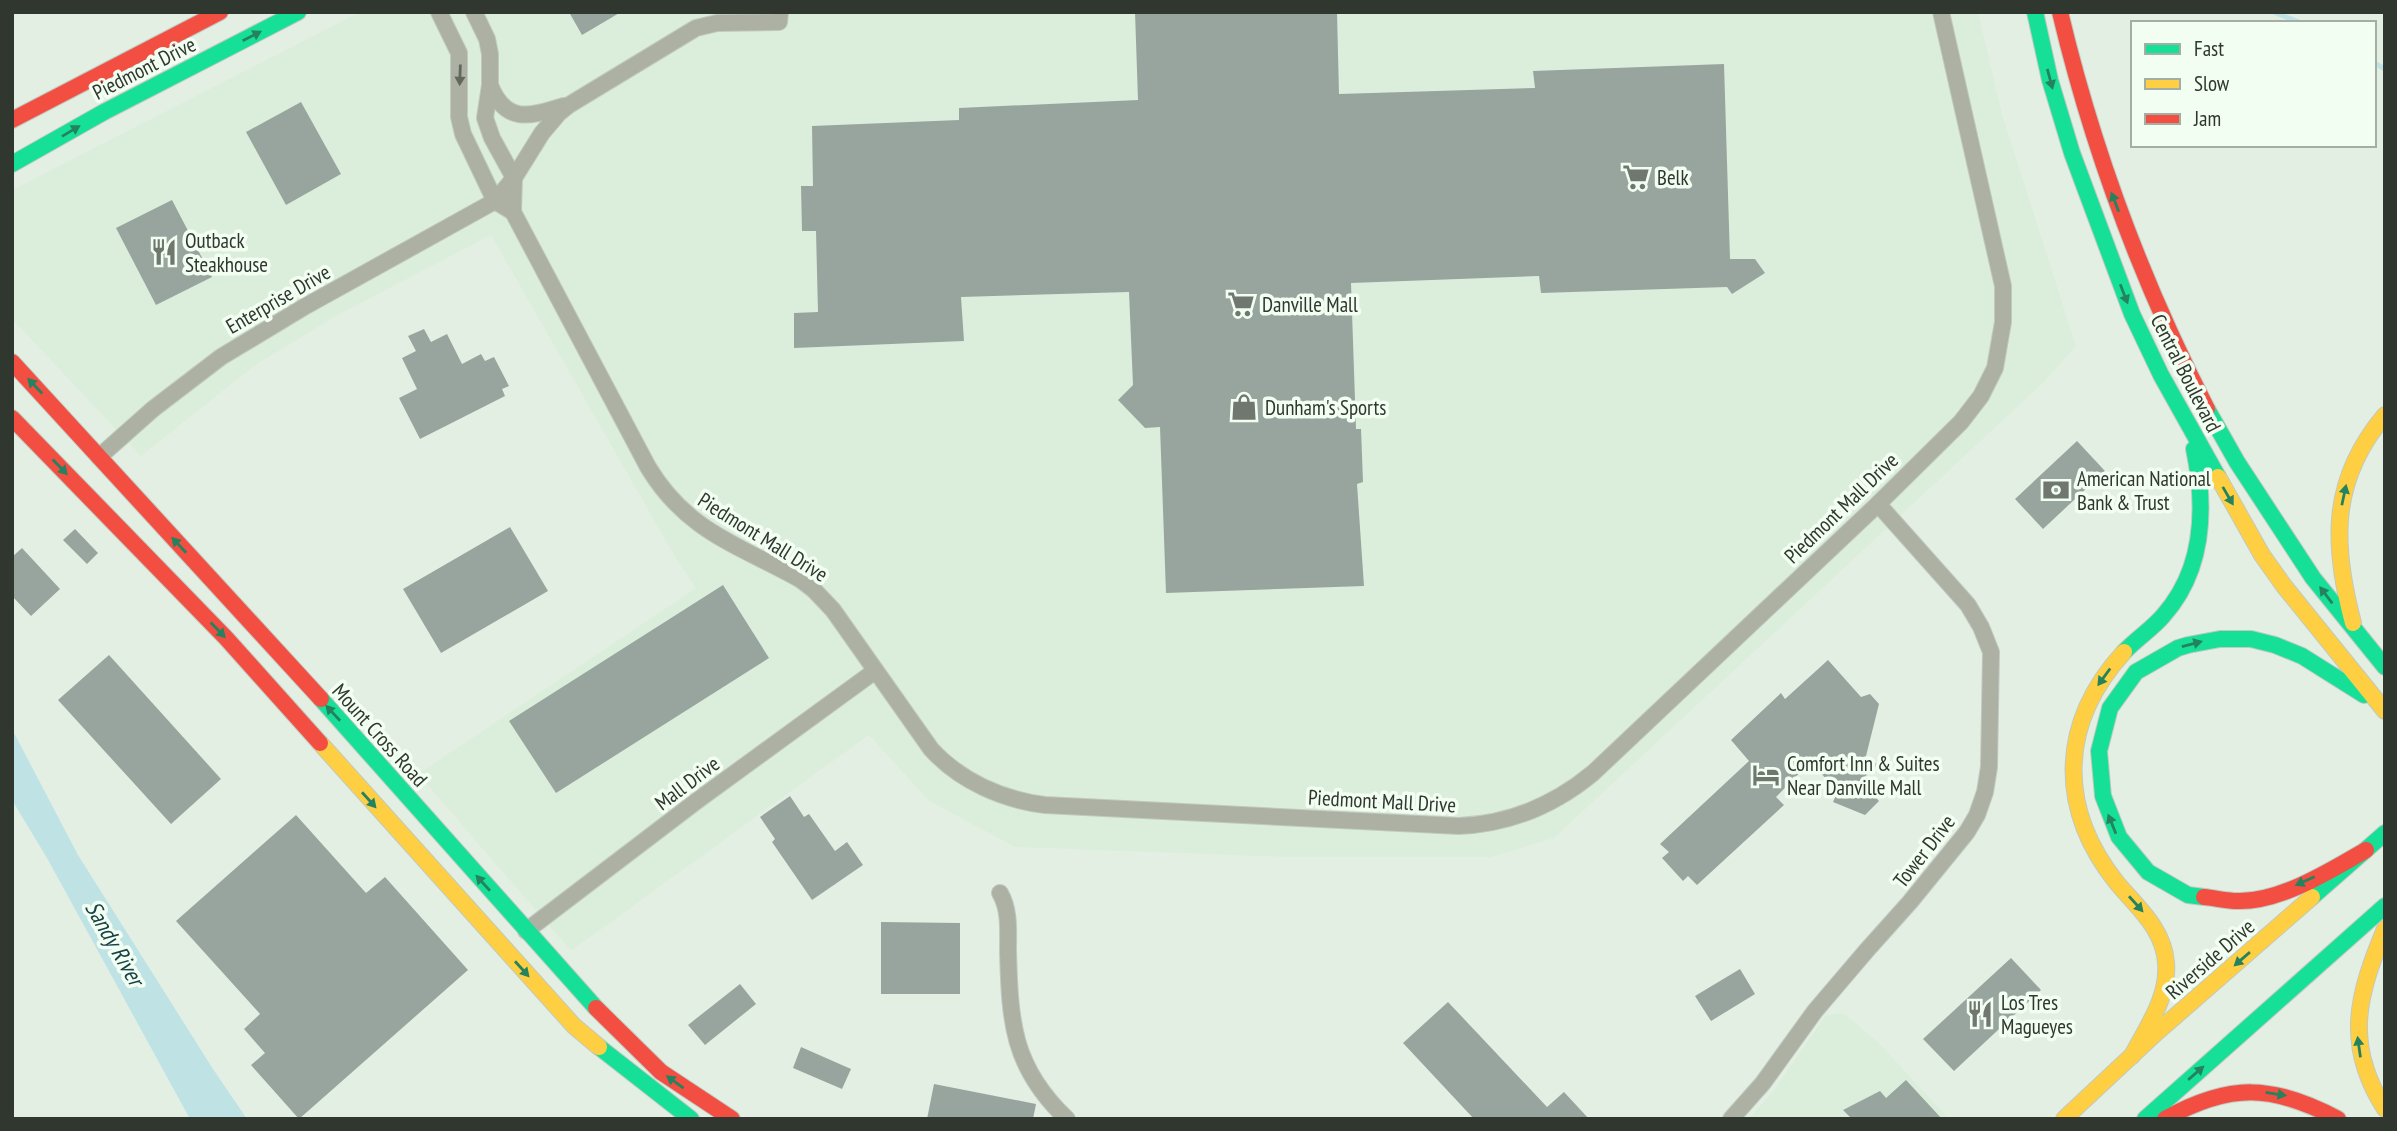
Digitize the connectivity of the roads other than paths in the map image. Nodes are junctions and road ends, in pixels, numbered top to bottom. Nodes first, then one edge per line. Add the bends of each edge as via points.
1 (220, 12) edge
2 (298, 12) edge
3 (439, 12) edge
4 (474, 12) edge
5 (780, 12) edge
6 (1941, 12) edge
7 (2035, 12) edge
8 (2060, 12) edge
9 (489, 85) junction
10 (569, 104) junction
11 (12, 120) edge
12 (12, 164) edge
13 (514, 178) junction
14 (495, 201) junction
15 (513, 212) junction
16 (12, 362) edge
17 (2385, 415) edge
18 (12, 418) edge
19 (2188, 424) junction
20 (99, 457) junction
21 (1878, 504) junction
22 (2357, 634) junction
23 (2385, 667) edge
24 (875, 671) junction
25 (2381, 707) edge
26 (2385, 833) edge
27 (2366, 850) junction
28 (1000, 893) dead end
29 (2385, 906) edge
30 (2385, 929) edge
31 (526, 931) junction
32 (2132, 1056) junction
33 (2385, 1109) edge
34 (691, 1119) edge
35 (732, 1119) edge
36 (1067, 1119) edge
37 (1731, 1119) edge
38 (2064, 1119) edge
39 (2145, 1119) edge
40 (2165, 1119) edge
41 (2338, 1119) edge

1 - 11 main road, Piedmont Drive
12 -> 2 main road, Piedmont Drive
3 -> 14 street via 459,53 462,128
4 - 9 street via 489,47
5 - 10 street via 779,22 696,28
6 - 21 street, Piedmont Mall Drive via 2002,278 2002,333 1995,368 1974,406
7 -> 19 main road, Central Boulevard via 2050,80 2107,251 2132,314
22 -> 8 main road, Central Boulevard via 2246,476 2176,345 2107,180
9 - 10 street via 503,107 517,115
9 - 13 street via 487,128
10 - 13 street via 547,126
13 - 14 street
13 - 15 street, Piedmont Mall Drive
14 - 15 street
14 - 20 street, Enterprise Drive via 221,357
15 - 24 street, Piedmont Mall Drive via 664,493 701,526 814,590
20 -> 16 main road, Mount Cross Road
22 -> 17 main road via 2340,564 2342,500 2359,446
18 -> 34 main road via 226,638 574,1026
19 -> 25 main road, Central Boulevard via 2262,555
19 -> 32 main road via 2202,496 2198,554 2175,602 2113,664 2090,697 2075,742 2073,776 2084,828 2098,857 2151,921 2165,957 2161,998
31 -> 20 main road, Mount Cross Road
21 - 24 street, Piedmont Mall Drive via 1583,781 1521,816 1493,823 1459,826 1028,803 1001,795 947,765
21 - 37 street, Tower Drive via 1968,605 1991,652 1985,792 1967,832
22 - 23 main road, Central Boulevard
24 - 31 street, Mall Drive
27 -> 25 main road via 2323,873 2256,898 2213,900 2190,894 2148,872 2119,840 2103,797 2100,751 2105,726 2127,679 2169,651 2213,639 2278,645
26 - 27 main road, Riverside Drive
27 -> 32 main road, Riverside Drive
28 - 36 street via 1007,914 1010,1005 1018,1046 1039,1088
39 -> 29 main road
33 -> 30 main road via 2362,1065 2357,1031 2361,993
35 -> 31 main road, Mount Cross Road via 652,1063
32 - 38 main road, Riverside Drive
40 -> 41 main road via 2204,1099 2248,1091 2297,1098

